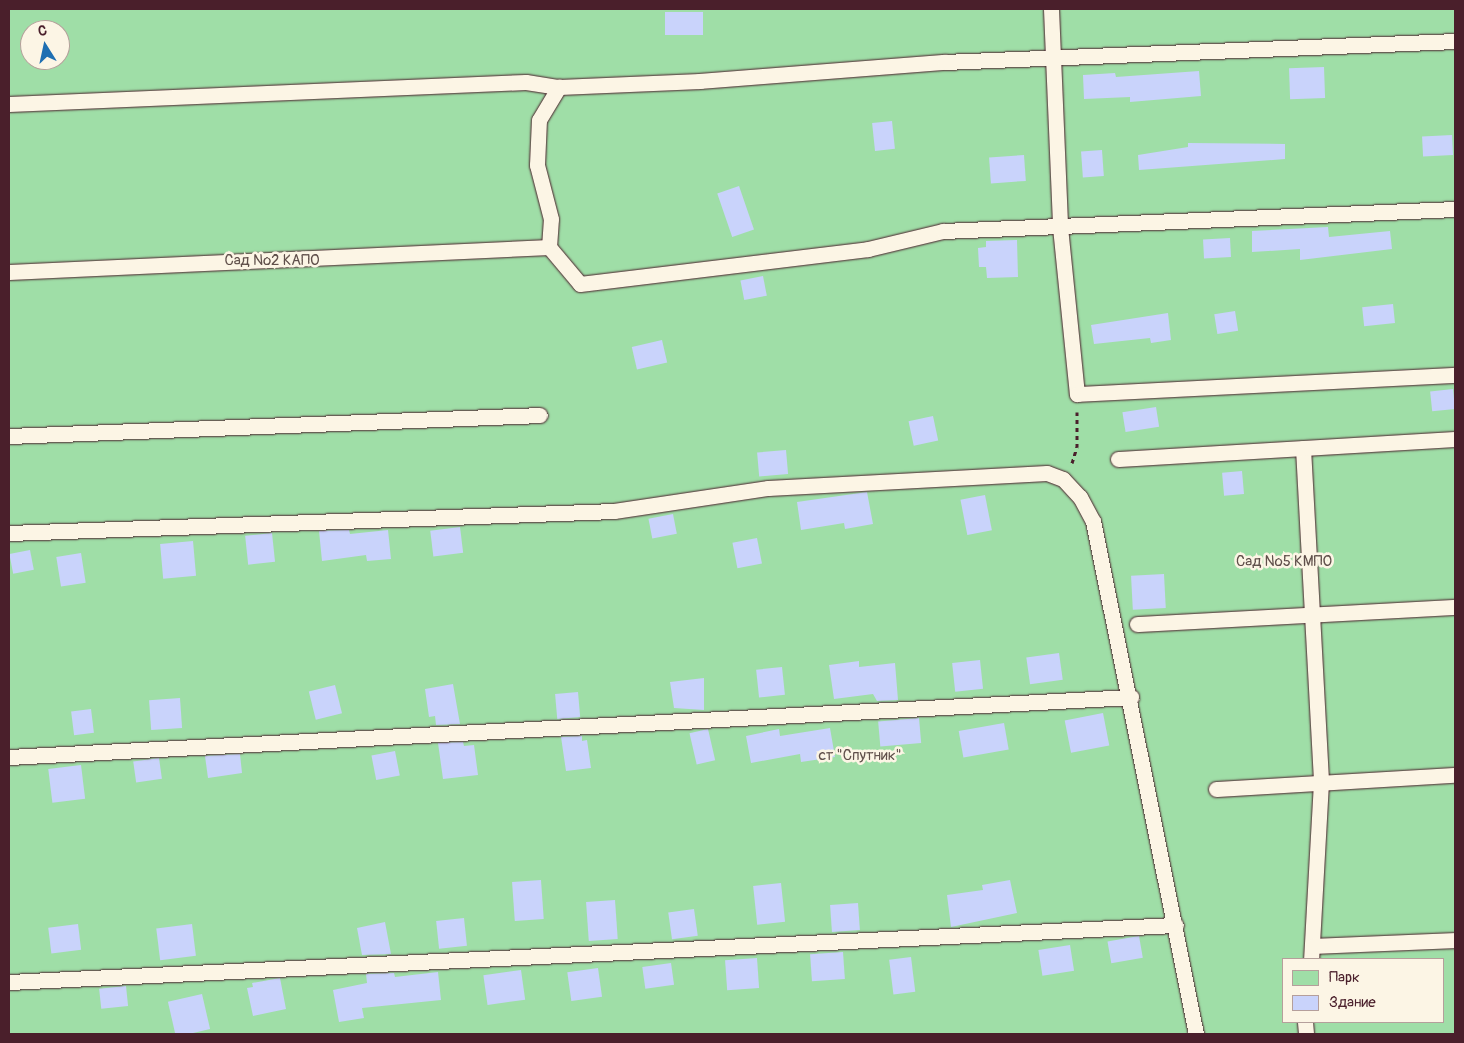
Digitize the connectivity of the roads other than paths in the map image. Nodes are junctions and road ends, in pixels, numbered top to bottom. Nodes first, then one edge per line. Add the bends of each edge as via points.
1 (1051, 9) edge
2 (1455, 41) edge
3 (1053, 60) junction
4 (559, 87) junction
5 (9, 104) edge
6 (1455, 209) edge
7 (1060, 227) junction
8 (549, 247) junction
9 (9, 272) edge
10 (1455, 375) edge
11 (540, 415) dead end
12 (9, 436) edge
13 (1455, 439) edge
14 (1304, 448) junction
15 (1118, 459) dead end
16 (9, 533) edge
17 (1455, 608) edge
18 (1315, 614) junction
19 (1137, 624) dead end
20 (1131, 697) junction
21 (9, 757) edge
22 (1455, 775) edge
23 (1321, 782) junction
24 (1216, 789) dead end
25 (1176, 925) junction
26 (1455, 940) edge
27 (1312, 953) edge
28 (9, 982) edge
29 (1196, 1034) edge

1 - 3 lane
2 - 3 lane
3 - 4 lane via 944,62 700,82
3 - 7 lane
4 - 5 lane via 526,82
4 - 8 lane via 539,120 537,165 551,219
6 - 7 lane
7 - 8 lane via 943,231 868,249 580,284
7 - 10 lane via 1077,394
8 - 9 lane
11 - 12 lane
13 - 14 lane
14 - 15 lane
14 - 18 lane
16 - 20 lane via 614,511 768,488 1004,472 1047,473 1062,479 1080,497 1093,521
17 - 18 lane
18 - 19 lane
18 - 23 lane
20 - 21 lane
20 - 25 lane
22 - 23 lane
23 - 24 lane
23 - 27 lane
25 - 28 lane
25 - 29 lane
26 - 27 lane

